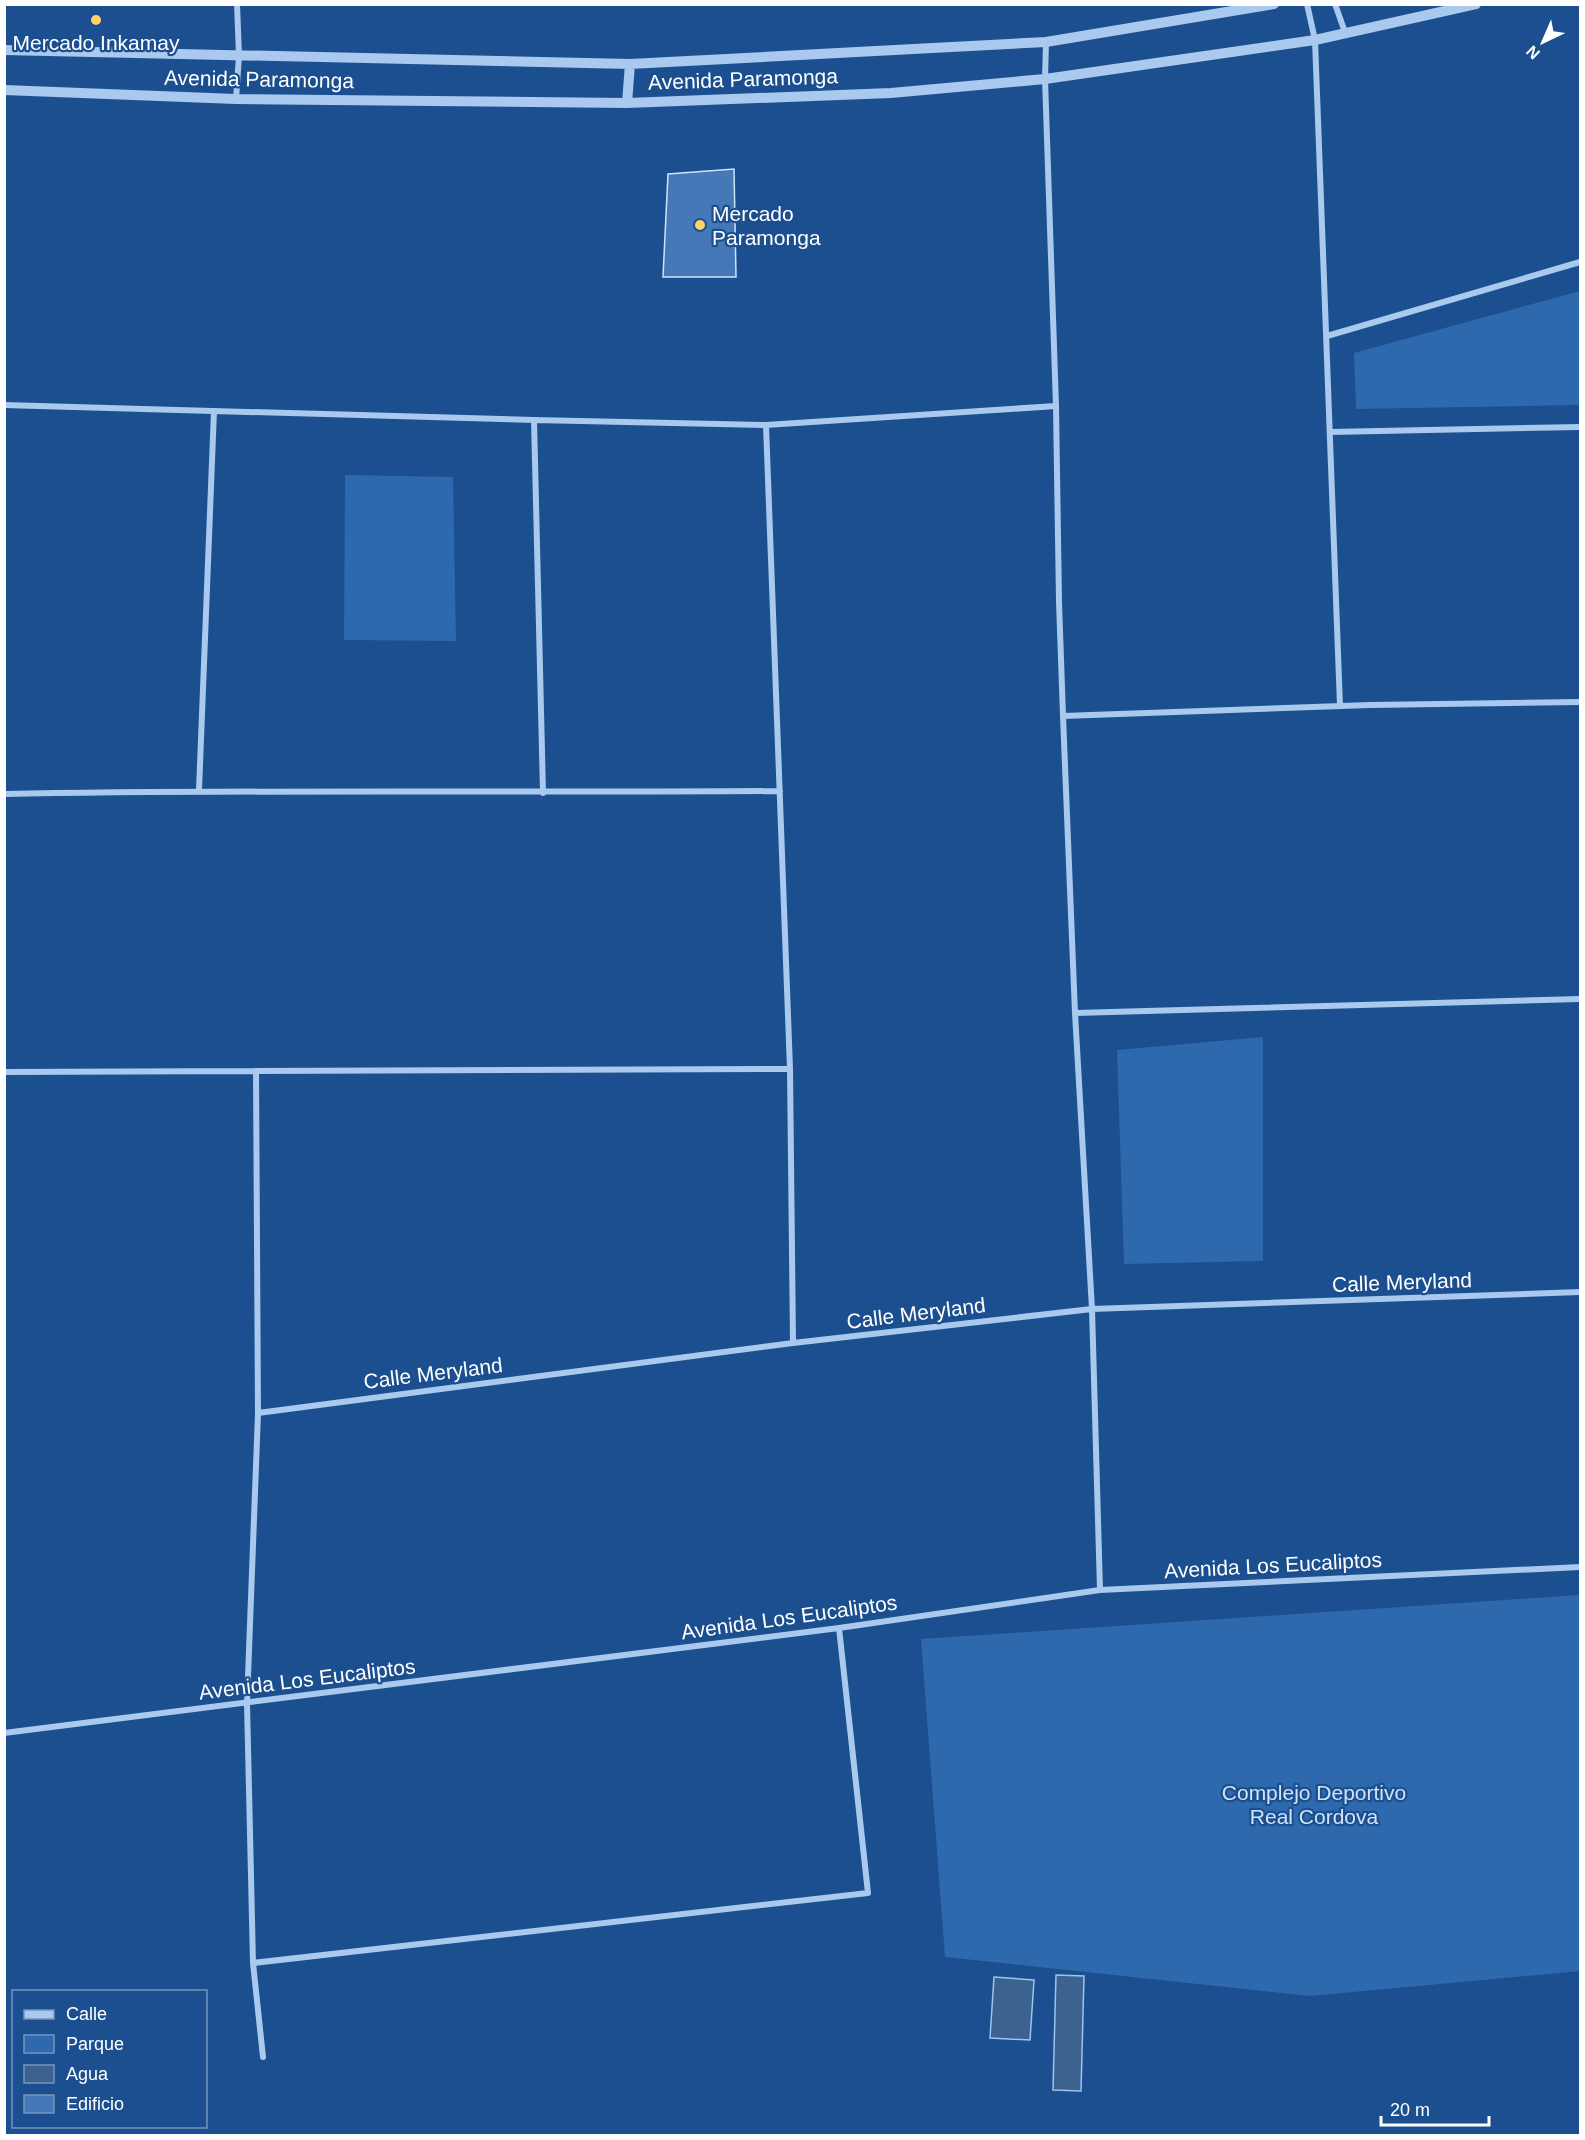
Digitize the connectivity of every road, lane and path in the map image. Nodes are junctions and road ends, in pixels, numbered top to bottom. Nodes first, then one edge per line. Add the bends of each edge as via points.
1 (237, 4) edge
2 (1274, 4) edge
3 (1307, 4) edge
4 (1335, 4) edge
5 (1476, 4) edge
6 (1346, 35) junction
7 (1315, 40) junction
8 (1046, 42) junction
9 (4, 50) edge
10 (238, 56) junction
11 (630, 64) junction
12 (1045, 79) junction
13 (4, 90) edge
14 (236, 99) junction
15 (627, 103) junction
16 (1581, 262) edge
17 (1327, 336) junction
18 (4, 405) edge
19 (1056, 406) junction
20 (214, 411) junction
21 (534, 420) junction
22 (766, 425) junction
23 (1581, 427) edge
24 (1330, 432) junction
25 (1581, 702) edge
26 (1340, 706) junction
27 (1063, 716) junction
28 (199, 790) junction
29 (780, 791) junction
30 (543, 793) junction
31 (4, 794) edge
32 (1581, 999) edge
33 (1075, 1013) junction
34 (790, 1069) junction
35 (256, 1071) junction
36 (4, 1072) edge
37 (1581, 1292) edge
38 (1092, 1309) junction
39 (793, 1343) junction
40 (258, 1413) junction
41 (1581, 1567) edge
42 (1100, 1590) junction
43 (839, 1628) junction
44 (247, 1703) junction
45 (4, 1734) edge
46 (253, 1963) junction
47 (263, 2057) dead end

1 - 10 street
2 - 8 street, Avenida Paramonga
3 - 7 street
4 - 6 street
5 - 6 street, Avenida Paramonga
6 - 7 street, Avenida Paramonga
7 - 12 street, Avenida Paramonga
7 - 17 street
8 - 11 street, Avenida Paramonga
8 - 12 street
9 - 10 street, Avenida Paramonga
10 - 11 street, Avenida Paramonga
10 - 14 street
11 - 15 street
12 - 15 street, Avenida Paramonga via 891,93
12 - 19 street
13 - 14 street, Avenida Paramonga
14 - 15 street, Avenida Paramonga
16 - 17 street
17 - 24 street
18 - 20 street
19 - 22 street
19 - 27 street
20 - 21 street
20 - 28 street
21 - 22 street
21 - 30 street
22 - 29 street
23 - 24 street
24 - 26 street
25 - 26 street
26 - 27 street
27 - 33 street
28 - 30 street
28 - 31 street
29 - 30 street
29 - 34 street
32 - 33 street
33 - 38 street
34 - 35 street
34 - 39 street
35 - 36 street
35 - 40 street
37 - 38 street, Calle Meryland
38 - 39 street, Calle Meryland
38 - 42 street
39 - 40 street, Calle Meryland
40 - 44 street
41 - 42 street, Avenida Los Eucaliptos
42 - 43 street, Avenida Los Eucaliptos
43 - 44 street, Avenida Los Eucaliptos
43 - 46 street via 868,1893
44 - 45 street, Avenida Los Eucaliptos
44 - 46 street
46 - 47 street

